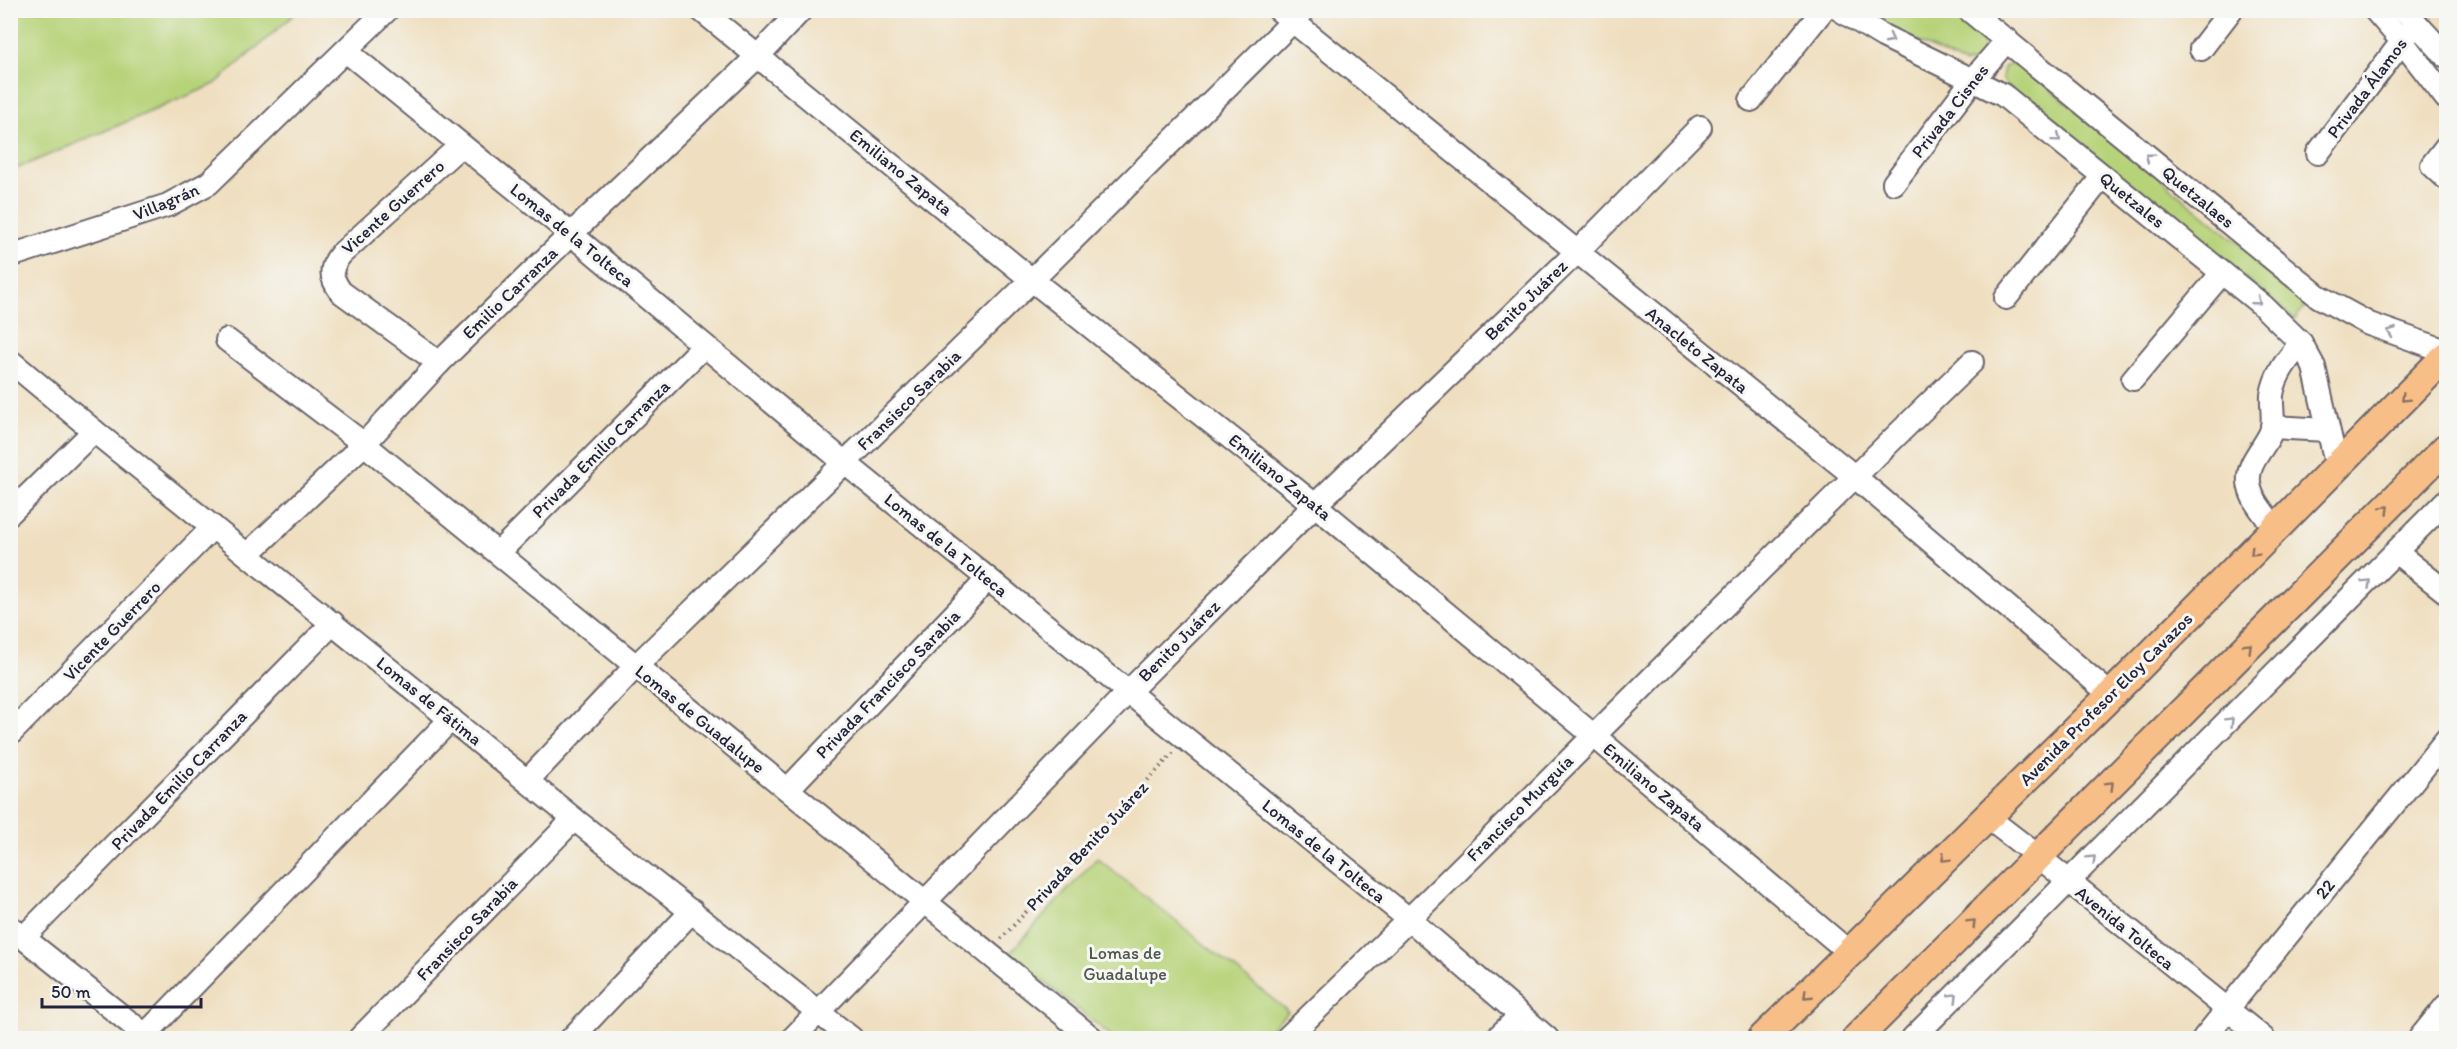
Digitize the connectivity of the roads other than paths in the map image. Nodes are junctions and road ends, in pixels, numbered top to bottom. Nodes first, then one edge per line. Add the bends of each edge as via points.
1 (387, 10) edge
2 (701, 10) edge
3 (801, 10) edge
4 (1823, 10) edge
5 (1840, 10) edge
6 (1969, 10) edge
7 (2231, 10) edge
8 (2375, 10) edge
9 (1292, 14) edge
10 (2407, 25) edge
11 (2007, 40) junction
12 (2201, 49) dead end
13 (346, 51) junction
14 (758, 56) junction
15 (2446, 56) edge
16 (1972, 81) junction
17 (2446, 98) edge
18 (1751, 100) dead end
19 (1700, 127) dead end
20 (461, 145) junction
21 (2446, 147) edge
22 (2318, 153) dead end
23 (2103, 176) junction
24 (2446, 178) edge
25 (1894, 183) dead end
26 (571, 234) junction
27 (1575, 253) junction
28 (10, 256) edge
29 (2222, 273) junction
30 (1032, 280) junction
31 (2006, 298) dead end
32 (227, 340) dead end
33 (2301, 343) junction
34 (704, 346) junction
35 (2446, 351) edge
36 (2446, 356) edge
37 (10, 361) edge
38 (1971, 362) dead end
39 (438, 363) junction
40 (2133, 379) dead end
41 (2272, 427) junction
42 (2327, 430) junction
43 (94, 431) junction
44 (363, 444) junction
45 (2446, 448) edge
46 (845, 463) junction
47 (2337, 467) junction
48 (1854, 476) junction
49 (2446, 501) edge
50 (1315, 504) junction
51 (10, 513) edge
52 (213, 527) junction
53 (2276, 530) junction
54 (498, 553) junction
55 (2397, 553) junction
56 (248, 554) junction
57 (988, 579) junction
58 (2446, 592) edge
59 (333, 623) junction
60 (635, 667) junction
61 (1127, 693) junction
62 (2111, 695) junction
63 (451, 719) junction
64 (10, 734) edge
65 (1593, 735) junction
66 (2446, 740) edge
67 (527, 781) junction
68 (788, 789) junction
69 (1987, 817) junction
70 (574, 819) junction
71 (2039, 857) junction
72 (2068, 882) junction
73 (925, 900) junction
74 (692, 911) junction
75 (1410, 920) junction
76 (17, 932) edge
77 (1850, 953) junction
78 (2446, 1006) edge
79 (2228, 1010) junction
80 (820, 1012) junction
81 (1520, 1016) junction
82 (147, 1037) edge
83 (360, 1038) edge
84 (572, 1038) edge
85 (793, 1038) edge
86 (851, 1038) edge
87 (1092, 1038) edge
88 (1287, 1038) edge
89 (1497, 1038) edge
90 (1547, 1038) edge
91 (1762, 1038) edge
92 (1857, 1038) edge
93 (1913, 1038) edge
94 (2204, 1038) edge
95 (2263, 1038) edge
96 (2420, 1038) edge

1 - 13 street, Villagrán
2 - 14 street, Emiliano Zapata
3 - 14 street, Emilio Carranza
4 - 18 street
5 -> 16 street, Quetzales
6 - 11 street, Quetzalaes
7 - 12 street
8 - 10 street
9 - 27 street, Anacleto Zapata
9 - 30 street, Fransisco Sarabia
10 - 15 street
10 - 17 street
10 - 22 street, Privada Álamos
11 - 16 street, Privada Cisnes
35 -> 11 street, Quetzalaes via 2369,324 2323,299
13 - 20 street, Lomas de la Tolteca
13 - 28 street, Villagrán via 202,188 168,205
14 - 26 street, Emilio Carranza
14 - 30 street, Emiliano Zapata
16 -> 23 street, Quetzales via 2010,100
16 - 25 street, Privada Cisnes
19 - 27 street
20 - 26 street, Lomas de la Tolteca
20 - 39 street, Vicente Guerrero via 341,254 331,269 341,292
21 - 24 street via 2432,165
23 - 29 street, Quetzales
23 - 31 street
26 - 34 street, Lomas de la Tolteca
26 - 39 street, Emilio Carranza
27 - 48 street, Anacleto Zapata
27 - 50 street, Benito Juárez
29 -> 33 street, Quetzales
29 - 40 street
30 - 46 street, Fransisco Sarabia
30 - 50 street, Emiliano Zapata
32 - 44 street, Lomas de Guadalupe
33 - 41 street via 2275,383
33 - 42 street, Quetzales via 2314,368
34 - 46 street, Lomas de la Tolteca
34 - 54 street, Privada Emilio Carranza
36 -> 47 main road, Avenida Profesor Eloy Cavazos
37 - 43 street, Lomas de Fátima
38 - 48 street, Francisco Murguía
39 - 44 street, Emilio Carranza
41 - 42 street
41 - 53 street via 2248,478 2254,498
42 - 47 street, Quetzales
43 - 51 street
43 - 52 street, Lomas de Fátima
44 - 54 street, Lomas de Guadalupe
44 - 56 street, Emilio Carranza
71 -> 45 main road
46 - 57 street, Lomas de la Tolteca
46 - 60 street, Fransisco Sarabia
47 - 53 main road, Avenida Profesor Eloy Cavazos
48 - 62 street, Anacleto Zapata
48 - 65 street, Francisco Murguía
49 - 55 street
50 - 61 street, Benito Juárez
50 - 65 street, Emiliano Zapata
52 - 56 street, Lomas de Fátima
52 - 64 street, Vicente Guerrero
53 -> 62 main road, Avenida Profesor Eloy Cavazos
54 - 60 street, Lomas de Guadalupe
55 - 58 street
72 -> 55 street
56 - 59 street, Lomas de Fátima
57 - 61 street, Lomas de la Tolteca
57 - 68 street, Privada Francisco Sarabia
59 - 63 street, Lomas de Fátima
59 - 76 street, Privada Emilio Carranza
60 - 67 street, Fransisco Sarabia
60 - 68 street, Lomas de Guadalupe
61 - 73 street, Benito Juárez
61 - 75 street, Lomas de la Tolteca
62 - 69 main road, Avenida Profesor Eloy Cavazos
63 - 67 street, Lomas de Fátima
63 - 82 street
65 - 75 street, Francisco Murguía
65 - 77 street, Emiliano Zapata
66 - 79 street, 22
67 - 70 street, Lomas de Fátima
68 - 73 street, Lomas de Guadalupe
69 - 71 street, Avenida Tolteca
69 -> 77 main road, Avenida Profesor Eloy Cavazos
70 - 74 street, Lomas de Fátima
70 - 83 street, Fransisco Sarabia
71 - 72 street, Avenida Tolteca
92 -> 71 main road
72 - 79 street, Avenida Tolteca
93 -> 72 street
73 - 80 street, Benito Juárez
73 - 87 street, Lomas de Guadalupe
74 - 80 street, Lomas de Fátima
74 - 84 street
75 - 81 street, Lomas de la Tolteca
75 - 88 street, Francisco Murguía
76 - 82 street
77 -> 91 main road, Avenida Profesor Eloy Cavazos
78 - 96 street
79 - 94 street, 22
79 - 95 street, Avenida Tolteca
80 - 85 street, Benito Juárez
80 - 86 street, Lomas de Fátima
81 - 89 street
81 - 90 street, Lomas de la Tolteca

